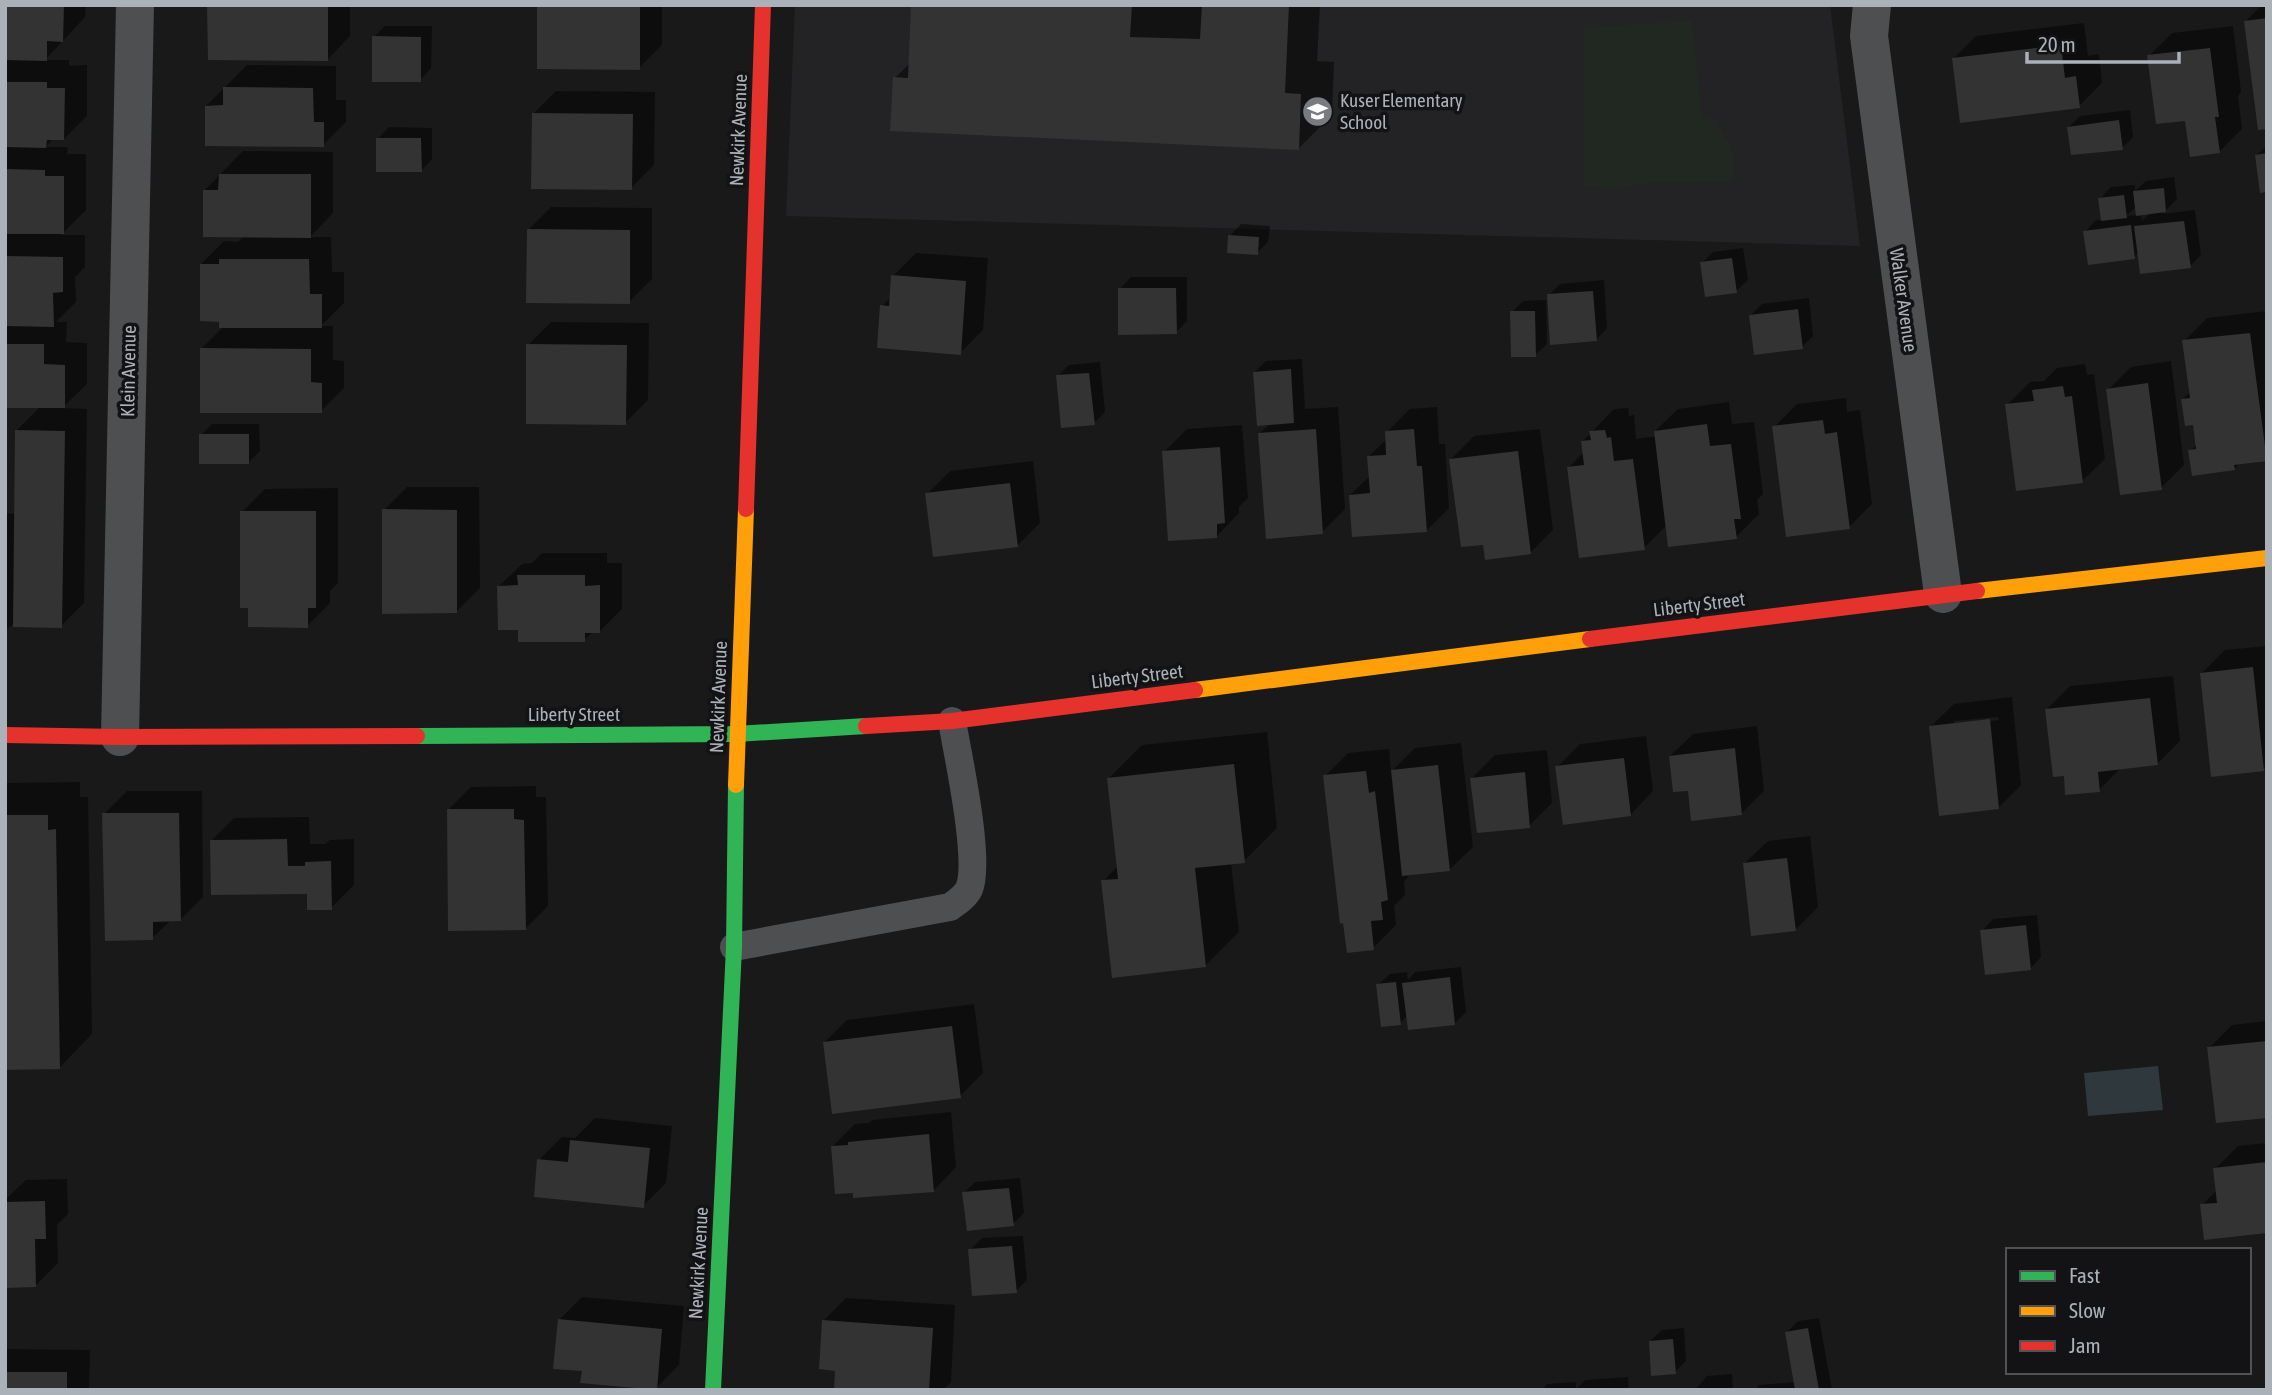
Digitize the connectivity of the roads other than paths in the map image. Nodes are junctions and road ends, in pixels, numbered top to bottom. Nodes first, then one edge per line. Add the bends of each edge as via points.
1 (135, 5) edge
2 (763, 5) edge
3 (1872, 5) edge
4 (2267, 558) edge
5 (1943, 594) junction
6 (952, 721) junction
7 (736, 734) junction
8 (5, 735) edge
9 (120, 737) junction
10 (734, 947) junction
11 (713, 1390) edge

1 - 9 street, Klein Avenue
2 - 7 street, Newkirk Avenue
3 - 5 street, Walker Avenue via 1869,36
4 - 5 street, Liberty Street
5 - 6 street, Liberty Street
6 - 7 street, Liberty Street
6 - 10 lane via 973,869 961,900 950,907
7 - 9 street, Liberty Street
7 - 10 street, Newkirk Avenue
8 - 9 street, Liberty Street
10 - 11 street, Newkirk Avenue

